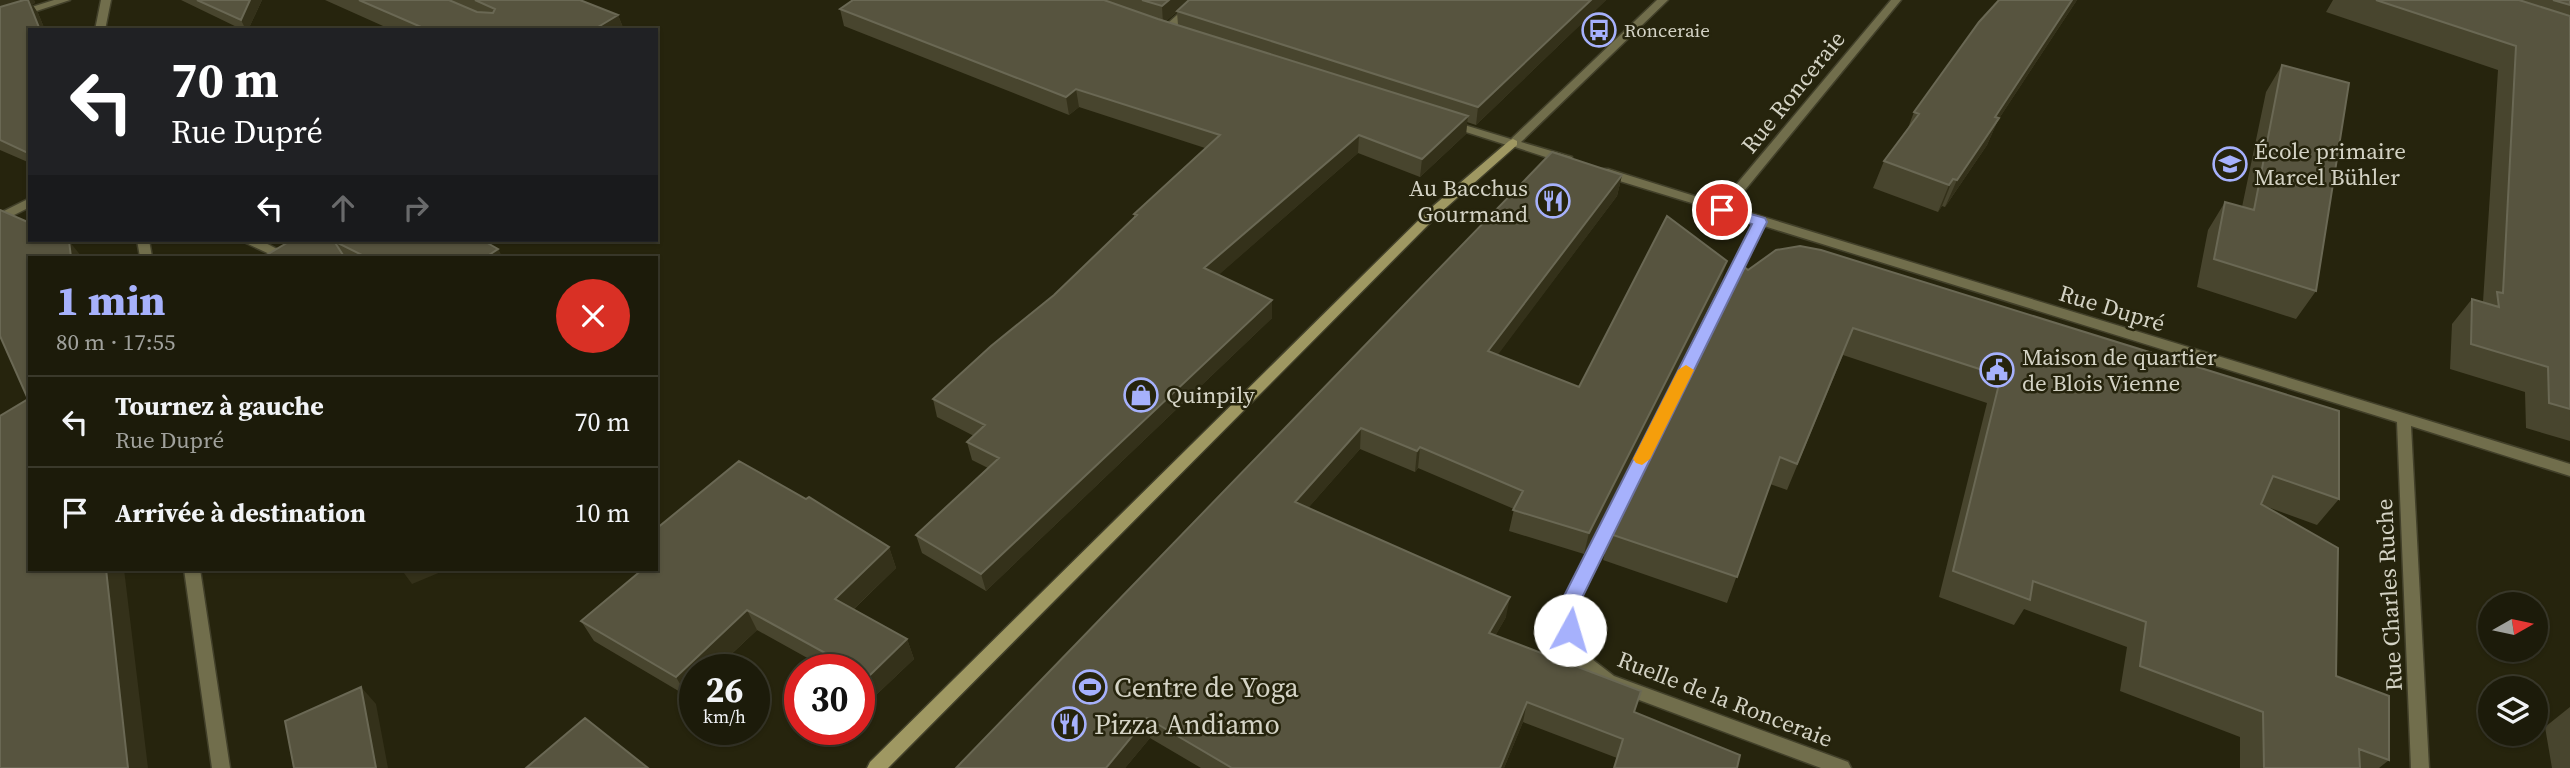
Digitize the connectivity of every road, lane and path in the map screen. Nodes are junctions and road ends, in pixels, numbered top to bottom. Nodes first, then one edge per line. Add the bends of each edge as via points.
1 (65, 0) edge
2 (106, 0) edge
3 (1200, 0) edge
4 (1663, 0) edge
5 (1896, 0) edge
6 (0, 20) edge
7 (100, 28) edge
8 (1151, 28) edge
9 (1164, 32) junction
10 (1176, 36) edge
11 (1431, 117) edge
12 (1513, 143) junction
13 (28, 203) edge
14 (1722, 210) junction
15 (0, 218) edge
16 (1760, 222) junction
17 (254, 242) edge
18 (284, 256) edge
19 (2404, 421) junction
20 (2570, 471) edge
21 (192, 571) edge
22 (221, 768) edge
23 (876, 768) edge
24 (1842, 768) edge
25 (2420, 768) edge

1 - 6 street
2 - 7 street
3 - 9 street
4 - 12 street
5 - 14 street, Rue Ronceraie
8 - 9 street
9 - 10 street
11 - 12 street, Rue Dupré
12 - 14 street, Rue Dupré
12 - 23 main road via 1436,210
13 - 15 street
14 - 16 street, Rue Dupré
16 - 19 street, Rue Dupré
16 - 24 street, Ruelle de la Ronceraie via 1568,608 1572,653 1608,681
17 - 18 street
19 - 20 street, Rue Dupré
19 - 25 street, Rue Charles Ruche
21 - 22 street

